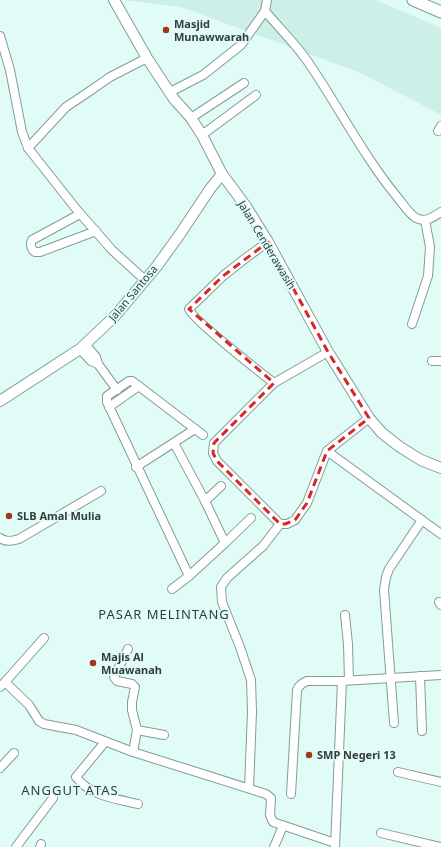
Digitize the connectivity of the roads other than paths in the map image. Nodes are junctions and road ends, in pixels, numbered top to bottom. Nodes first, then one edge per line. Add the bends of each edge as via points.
1 (114, 0) edge
2 (267, 0) edge
3 (413, 0) edge
4 (265, 11) junction
5 (441, 12) edge
6 (0, 36) edge
7 (147, 58) junction
8 (244, 83) dead end
9 (170, 92) junction
10 (256, 95) dead end
11 (191, 118) junction
12 (202, 135) junction
13 (28, 148) junction
14 (222, 174) junction
15 (441, 212) edge
16 (80, 214) junction
17 (425, 220) junction
18 (96, 231) junction
19 (268, 242) junction
20 (145, 280) junction
21 (412, 324) dead end
22 (83, 346) junction
23 (328, 352) junction
24 (432, 361) dead end
25 (441, 361) edge
26 (274, 383) junction
27 (139, 386) junction
28 (117, 390) junction
29 (0, 401) edge
30 (109, 407) junction
31 (366, 414) junction
32 (195, 429) junction
33 (203, 435) dead end
34 (174, 443) junction
35 (327, 451) junction
36 (136, 467) junction
37 (441, 468) edge
38 (221, 486) dead end
39 (101, 491) dead end
40 (205, 500) junction
41 (251, 518) dead end
42 (422, 520) junction
43 (288, 523) junction
44 (441, 534) edge
45 (0, 538) edge
46 (226, 544) junction
47 (189, 576) junction
48 (172, 589) dead end
49 (345, 615) dead end
50 (44, 638) dead end
51 (128, 649) dead end
52 (420, 676) junction
53 (440, 677) edge
54 (390, 679) junction
55 (346, 680) junction
56 (3, 685) edge
57 (394, 723) dead end
58 (138, 730) junction
59 (422, 732) dead end
60 (164, 735) dead end
61 (105, 742) junction
62 (132, 752) junction
63 (14, 753) dead end
64 (0, 768) edge
65 (398, 772) dead end
66 (441, 782) edge
67 (249, 788) junction
68 (291, 794) dead end
69 (53, 798) dead end
70 (138, 804) dead end
71 (283, 826) junction
72 (381, 833) dead end
73 (335, 845) edge
74 (16, 847) edge
75 (274, 847) edge
76 (440, 847) edge

1 - 7 street, Jalan Cenderawasih
2 - 4 street
3 - 5 main road
4 - 9 street via 241,45 203,75
4 - 17 street via 310,64 364,151 392,190 415,217
6 - 13 street
7 - 9 street, Jalan Cenderawasih
7 - 13 street via 110,77 66,107
8 - 11 street
9 - 11 street, Jalan Cenderawasih
10 - 12 street
11 - 12 street, Jalan Cenderawasih
12 - 14 street, Jalan Cenderawasih
13 - 16 street
14 - 19 street, Jalan Cenderawasih
14 - 20 street, Jalan Santosa
15 - 17 street
16 - 18 street
16 - 18 street via 32,240 32,249 40,252
17 - 21 street via 430,247 428,276
18 - 20 street via 112,250
19 - 23 street, Jalan Cenderawasih
19 - 26 street via 223,276 189,309 207,328
20 - 22 street, Jalan Santosa via 116,316
22 - 28 street via 91,361 98,364
22 - 29 street, Jalan Santosa
23 - 26 street
23 - 31 street, Jalan Cenderawasih
24 - 25 street
26 - 43 street via 214,443 213,453 217,461
27 - 28 street via 129,380
27 - 30 street
27 - 32 street
28 - 30 street via 107,396
30 - 36 street
31 - 35 street
31 - 37 street, Jalan Cenderawasih via 382,434 400,447
32 - 33 street
32 - 34 street
34 - 36 street
34 - 40 street
35 - 42 street
35 - 43 street via 309,498
36 - 47 street
38 - 40 street
39 - 45 street via 19,539
40 - 46 street
41 - 46 street
42 - 44 street
42 - 54 street via 386,577 384,590
43 - 67 street via 222,584 221,596 226,614 251,680
46 - 47 street
47 - 48 street
49 - 55 street via 348,644
50 - 56 street
51 - 58 street via 114,677 135,687 132,710
52 - 53 street
52 - 54 street
52 - 59 street
54 - 55 street
54 - 57 street
55 - 68 street via 307,681 297,690
55 - 73 street
56 - 61 street via 29,705 41,723 76,730
58 - 60 street
58 - 62 street
61 - 62 street
61 - 70 street via 76,777 100,794
62 - 67 street
63 - 64 street
65 - 66 street
67 - 71 street via 271,797 271,820
69 - 74 street
71 - 73 street
71 - 75 street
72 - 76 street

